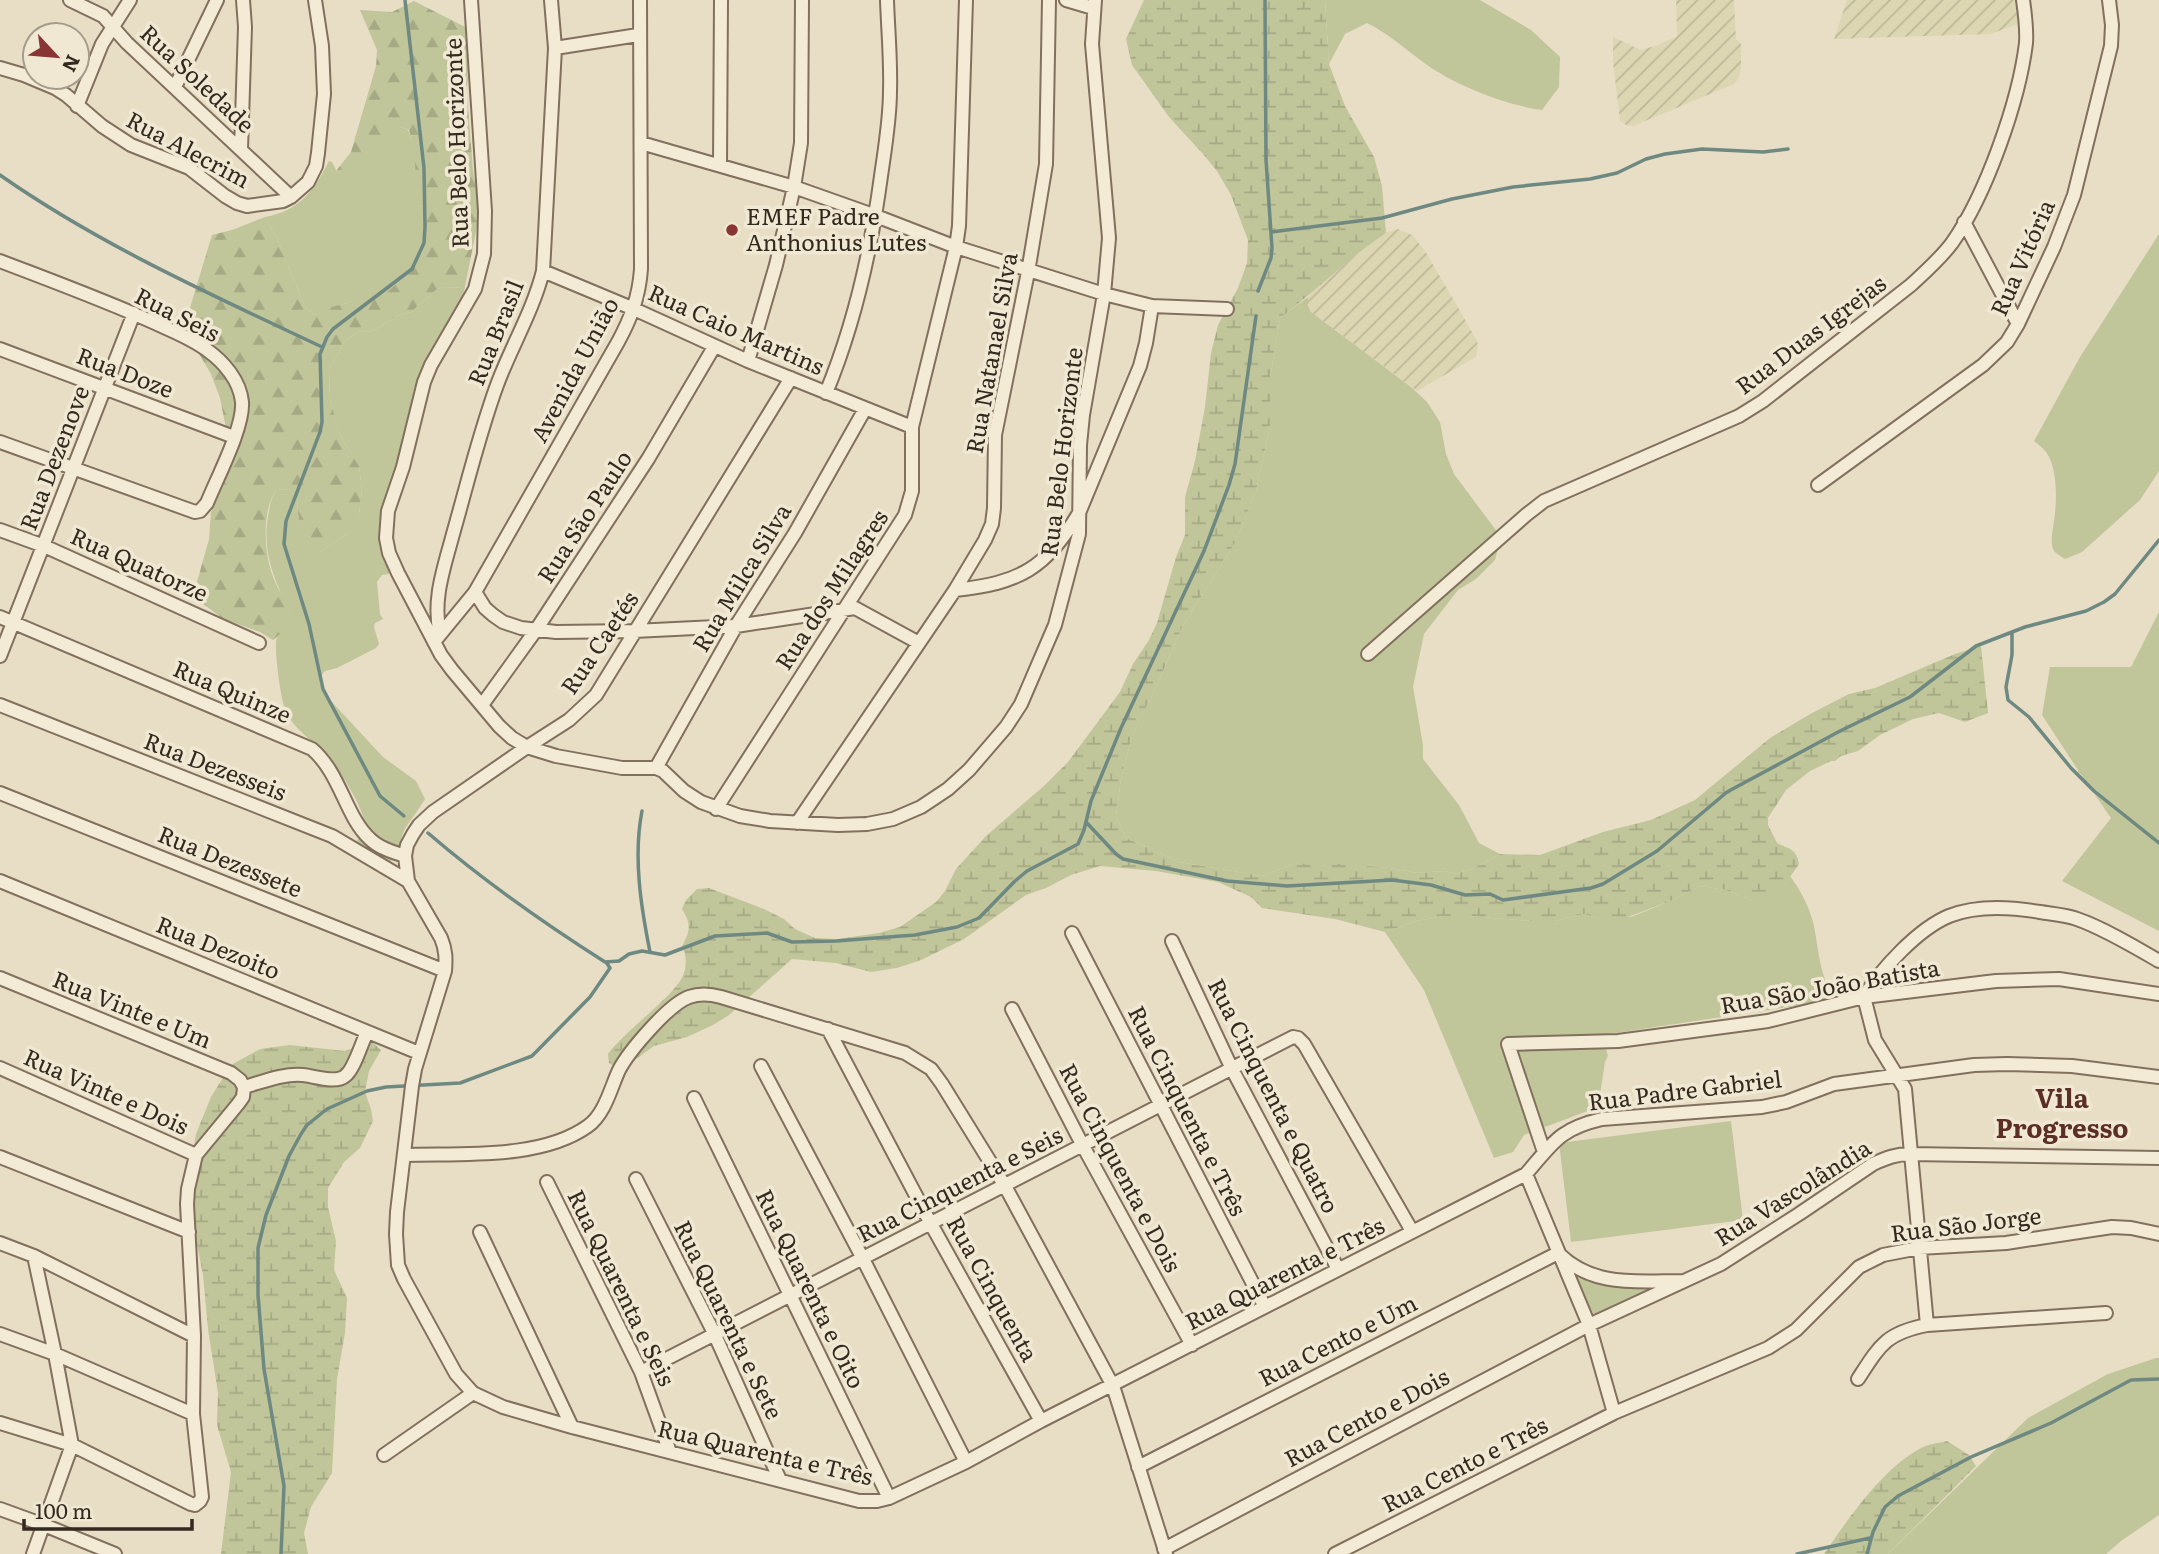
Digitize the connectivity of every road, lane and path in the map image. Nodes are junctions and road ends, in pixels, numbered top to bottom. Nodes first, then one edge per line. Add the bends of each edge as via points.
1 (70, 0) edge
2 (130, 0) edge
3 (217, 0) edge
4 (243, 0) edge
5 (315, 0) edge
6 (471, 0) edge
7 (551, 0) edge
8 (640, 0) edge
9 (721, 0) edge
10 (802, 0) edge
11 (887, 0) edge
12 (966, 0) edge
13 (1049, 0) edge
14 (1066, 0) edge
15 (2023, 0) edge
16 (2109, 0) edge
17 (1094, 4) edge
18 (113, 29) junction
19 (638, 35) junction
20 (555, 48) junction
21 (0, 68) edge
22 (175, 87) junction
23 (77, 106) junction
24 (641, 143) junction
25 (241, 149) junction
26 (720, 164) junction
27 (794, 187) junction
28 (291, 197) junction
29 (876, 216) junction
30 (1964, 222) junction
31 (956, 247) junction
32 (0, 261) edge
33 (543, 271) junction
34 (1028, 272) junction
35 (1104, 294) junction
36 (1152, 306) junction
37 (635, 309) junction
38 (1227, 309) dead end
39 (134, 313) junction
40 (2018, 324) junction
41 (714, 347) junction
42 (0, 349) edge
43 (748, 362) junction
44 (791, 378) junction
45 (103, 388) junction
46 (826, 393) junction
47 (865, 409) junction
48 (912, 427) junction
49 (234, 437) junction
50 (0, 442) edge
51 (73, 469) junction
52 (1818, 485) dead end
53 (1079, 513) junction
54 (0, 530) edge
55 (44, 546) junction
56 (955, 590) junction
57 (475, 592) junction
58 (845, 608) junction
59 (0, 617) edge
60 (13, 622) junction
61 (737, 626) junction
62 (536, 630) junction
63 (634, 631) junction
64 (437, 638) junction
65 (259, 643) dead end
66 (919, 643) junction
67 (1368, 654) dead end
68 (0, 656) edge
69 (0, 705) edge
70 (482, 705) junction
71 (527, 747) junction
72 (656, 768) junction
73 (0, 793) edge
74 (716, 809) junction
75 (797, 823) junction
76 (405, 856) junction
77 (0, 881) edge
78 (408, 881) junction
79 (1072, 933) dead end
80 (1172, 942) dead end
81 (2159, 961) edge
82 (445, 971) junction
83 (0, 978) edge
84 (2159, 994) edge
85 (1864, 997) junction
86 (1012, 1009) dead end
87 (828, 1028) junction
88 (367, 1032) junction
89 (419, 1053) junction
90 (761, 1066) dead end
91 (0, 1068) edge
92 (1231, 1069) junction
93 (1898, 1075) junction
94 (2159, 1077) edge
95 (244, 1087) junction
96 (694, 1098) dead end
97 (1160, 1105) junction
98 (1083, 1146) junction
99 (1544, 1152) junction
100 (1910, 1154) junction
101 (196, 1155) junction
102 (405, 1155) junction
103 (0, 1157) edge
104 (2159, 1158) edge
105 (1526, 1174) junction
106 (636, 1179) dead end
107 (547, 1182) dead end
108 (1005, 1186) junction
109 (932, 1224) junction
110 (1412, 1231) junction
111 (189, 1233) junction
112 (481, 1233) dead end
113 (2159, 1234) edge
114 (0, 1243) edge
115 (1919, 1248) junction
116 (1558, 1253) junction
117 (34, 1256) junction
118 (862, 1257) junction
119 (1338, 1269) junction
120 (1687, 1280) junction
121 (790, 1296) junction
122 (1265, 1307) junction
123 (2106, 1313) dead end
124 (1589, 1325) junction
125 (1927, 1325) junction
126 (713, 1333) junction
127 (0, 1334) edge
128 (194, 1336) junction
129 (1192, 1345) junction
130 (55, 1354) junction
131 (641, 1372) junction
132 (1858, 1378) dead end
133 (1113, 1386) junction
134 (472, 1393) junction
135 (1614, 1413) junction
136 (193, 1415) junction
137 (1041, 1421) junction
138 (0, 1423) edge
139 (572, 1427) junction
140 (72, 1445) junction
141 (670, 1452) junction
142 (384, 1455) dead end
143 (965, 1462) junction
144 (1138, 1467) junction
145 (780, 1480) junction
146 (889, 1498) junction
147 (0, 1509) edge
148 (44, 1525) junction
149 (1165, 1551) edge
150 (33, 1554) edge
151 (115, 1554) edge
152 (1335, 1554) edge

1 - 18 street, Rua Soledade via 103,16
2 - 18 street
3 - 22 street
4 - 25 street
5 - 28 street via 324,67 318,153 308,183
6 - 64 street, Rua Belo Horizonte via 484,254 475,289 424,382 386,523 389,553
7 - 20 street, Rua Brasil
8 - 19 street, Avenida União
9 - 26 street
10 - 27 street via 802,125
11 - 29 street via 890,91
12 - 31 street, Rua dos Milagres
13 - 34 street, Rua Natanael Silva via 1046,164
14 - 17 street
15 - 30 street, Rua Duas Igrejas via 2026,41 2011,111
16 - 40 street, Rua Vitória via 2111,46 2074,195
17 - 35 street, Rua Belo Horizonte via 1092,44 1109,238
18 - 22 street, Rua Soledade
18 - 23 street via 106,35
19 - 20 street
19 - 24 street, Avenida União
20 - 33 street, Rua Brasil
21 - 23 street, Rua Alecrim via 55,88
22 - 25 street, Rua Soledade
23 - 28 street, Rua Alecrim via 131,145 189,168 237,203 264,205
24 - 26 street
24 - 37 street, Avenida União via 641,269
25 - 28 street, Rua Soledade
26 - 27 street
27 - 29 street
27 - 43 street
29 - 31 street
29 - 46 street via 854,315
30 - 40 street
30 - 67 street, Rua Duas Igrejas via 1932,266 1911,285 1763,401 1711,429 1544,501
31 - 34 street
31 - 48 street, Rua dos Milagres
32 - 39 street, Rua Seis
33 - 37 street, Rua Caio Martins
33 - 64 street, Rua Brasil via 477,448 438,597
34 - 35 street
34 - 56 street, Rua Natanael Silva via 995,435 992,524
35 - 36 street
35 - 53 street, Rua Belo Horizonte via 1083,415
36 - 38 street
36 - 53 street via 1140,366
37 - 41 street, Rua Caio Martins
37 - 57 street, Avenida União
39 - 45 street, Rua Dezenove
39 - 49 street, Rua Seis via 192,340 232,375 242,404
40 - 52 street, Rua Vitória via 1983,365
41 - 43 street, Rua Caio Martins
41 - 62 street, Rua São Paulo via 648,459
42 - 45 street, Rua Doze
43 - 44 street, Rua Caio Martins
44 - 46 street, Rua Caio Martins
44 - 63 street, Rua Caetés
45 - 49 street, Rua Doze
45 - 51 street, Rua Dezenove
46 - 47 street, Rua Caio Martins
47 - 48 street, Rua Caio Martins
47 - 61 street, Rua Milca Silva
48 - 58 street, Rua dos Milagres via 912,491 905,515
49 - 51 street, Rua Seis via 200,511 190,512
50 - 51 street
51 - 55 street, Rua Dezenove
53 - 56 street via 1042,562 1009,580
53 - 75 street, Rua Belo Horizonte via 1075,550 1043,656 1021,704 978,761 948,789 893,819 867,824
54 - 55 street, Rua Quatorze
55 - 60 street, Rua Dezenove
55 - 65 street, Rua Quatorze
56 - 66 street, Rua Natanael Silva
57 - 62 street via 485,608 503,622
57 - 64 street, Avenida União
58 - 61 street
58 - 66 street via 864,612
58 - 74 street, Rua dos Milagres
59 - 60 street, Rua Quinze
60 - 68 street, Rua Dezenove
60 - 76 street, Rua Quinze via 312,749 331,770 362,831 382,847
61 - 63 street
61 - 72 street, Rua Milca Silva
62 - 63 street
62 - 70 street, Rua São Paulo
63 - 71 street, Rua Caetés via 584,708
64 - 70 street, Rua Belo Horizonte via 452,670
66 - 75 street, Rua Natanael Silva
69 - 78 street, Rua Dezesseis via 332,836
70 - 71 street, Rua Belo Horizonte via 512,738
71 - 72 street, Rua Belo Horizonte via 622,768
71 - 76 street, Rua Caetés via 419,825
72 - 74 street, Rua Belo Horizonte
73 - 82 street, Rua Dezessete
74 - 75 street, Rua Belo Horizonte
76 - 78 street
77 - 88 street, Rua Dezoito
78 - 82 street, Rua Quarenta e Três via 441,938
79 - 97 street, Rua Cinquenta e Três
80 - 92 street, Rua Cinquenta e Quatro
81 - 85 street via 2077,919 2020,909 1972,911 1934,924 1885,967
82 - 89 street, Rua Quarenta e Três
83 - 95 street, Rua Vinte e Um via 231,1073
84 - 85 street, Rua São João Batista via 2059,979 1996,981
85 - 93 street via 1875,1040
85 - 99 street, Rua São João Batista via 1714,1029 1618,1041 1508,1044
86 - 98 street, Rua Cinquenta e Dois
87 - 102 street via 721,997 689,996 636,1045 588,1126 549,1144 505,1152
87 - 108 street via 905,1053 931,1069
87 - 109 street, Rua Cinquenta
88 - 89 street, Rua Dezoito
88 - 95 street via 344,1078 300,1074
89 - 102 street, Rua Quarenta e Três
90 - 118 street
91 - 101 street, Rua Vinte e Dois
92 - 97 street, Rua Cinquenta e Seis
92 - 110 street, Rua Cinquenta e Seis via 1288,1038 1298,1038
92 - 119 street, Rua Cinquenta e Quatro
93 - 94 street, Rua Padre Gabriel via 2007,1064 2072,1066
93 - 99 street, Rua Padre Gabriel via 1834,1084 1776,1104 1592,1121 1565,1132
93 - 100 street via 1905,1088
95 - 101 street via 243,1097
96 - 121 street, Rua Quarenta e Oito
97 - 98 street, Rua Cinquenta e Seis
97 - 122 street, Rua Cinquenta e Três
98 - 108 street, Rua Cinquenta e Seis
98 - 129 street, Rua Cinquenta e Dois
99 - 105 street, Rua Padre Gabriel
100 - 104 street, Rua Vascolândia
100 - 115 street
100 - 120 street, Rua Vascolândia via 1873,1164 1721,1264
101 - 111 street via 188,1189
102 - 134 street, Rua Quarenta e Três via 396,1234 398,1265 453,1368
103 - 111 street
105 - 110 street, Rua Quarenta e Três
105 - 116 street
106 - 126 street, Rua Quarenta e Sete
107 - 131 street, Rua Quarenta e Seis
108 - 109 street, Rua Cinquenta e Seis
108 - 133 street
109 - 118 street, Rua Cinquenta e Seis
109 - 137 street, Rua Cinquenta
110 - 119 street, Rua Quarenta e Três
111 - 128 street
112 - 139 street
113 - 115 street, Rua São Jorge via 2112,1227 2006,1243
114 - 117 street
115 - 125 street
115 - 135 street, Rua São Jorge via 1883,1255 1859,1267 1796,1330 1768,1348
116 - 120 street via 1593,1276
116 - 124 street
116 - 144 street, Rua Cento e Um
117 - 128 street
117 - 130 street
118 - 121 street, Rua Cinquenta e Seis
118 - 143 street
119 - 122 street, Rua Quarenta e Três
120 - 124 street, Rua Vascolândia
121 - 126 street, Rua Cinquenta e Seis
121 - 146 street, Rua Quarenta e Oito
122 - 129 street, Rua Quarenta e Três
123 - 125 street
124 - 135 street
124 - 149 street, Rua Cento e Dois
125 - 132 street via 1907,1329 1884,1342
126 - 131 street, Rua Cinquenta e Seis
126 - 145 street, Rua Quarenta e Sete
127 - 130 street
128 - 136 street
129 - 133 street, Rua Quarenta e Três
130 - 136 street
130 - 140 street
131 - 141 street, Rua Quarenta e Seis
133 - 137 street, Rua Quarenta e Três
133 - 144 street
134 - 139 street, Rua Quarenta e Três
134 - 142 street
135 - 152 street, Rua Cento e Três
136 - 140 street via 202,1497 198,1504
137 - 143 street, Rua Quarenta e Três
138 - 140 street
139 - 141 street, Rua Quarenta e Três
140 - 148 street
141 - 145 street, Rua Quarenta e Três
143 - 146 street, Rua Quarenta e Três
144 - 149 street
145 - 146 street, Rua Quarenta e Três via 859,1501
147 - 148 street
148 - 150 street
148 - 151 street

